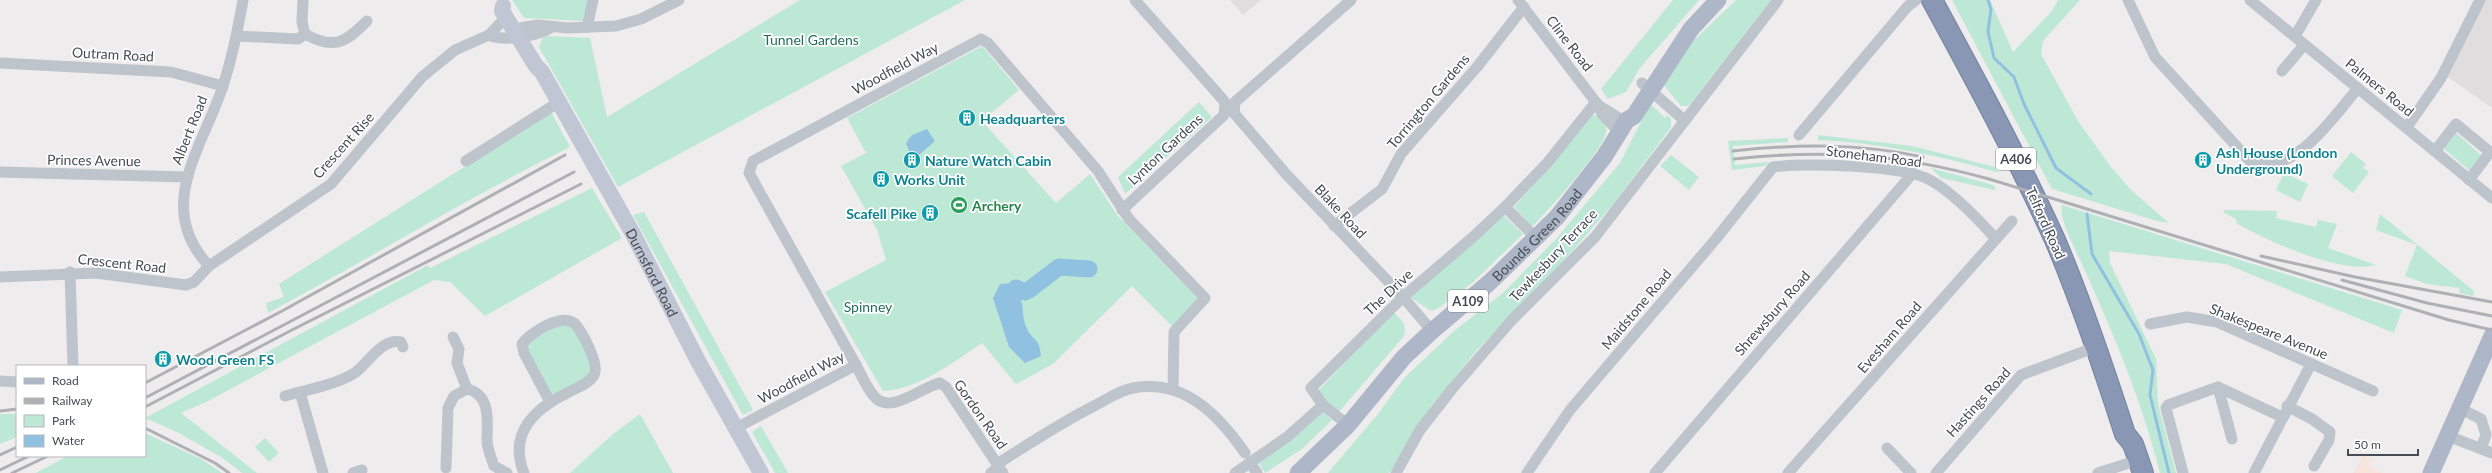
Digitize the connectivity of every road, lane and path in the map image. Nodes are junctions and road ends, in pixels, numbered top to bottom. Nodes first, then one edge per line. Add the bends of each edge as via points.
1 (243, 0) edge
2 (303, 0) edge
3 (593, 0) edge
4 (679, 0) edge
5 (1134, 0) edge
6 (1351, 0) edge
7 (1718, 0) edge
8 (1778, 0) edge
9 (1916, 0) edge
10 (1932, 0) edge
11 (2128, 0) edge
12 (2250, 0) edge
13 (2316, 0) edge
14 (2480, 0) edge
15 (1521, 4) edge
16 (367, 20) dead end
17 (512, 22) edge
18 (587, 27) junction
19 (305, 34) junction
20 (489, 35) junction
21 (237, 36) junction
22 (2295, 36) junction
23 (2304, 45) junction
24 (0, 63) edge
25 (2282, 71) dead end
26 (223, 86) junction
27 (1646, 86) junction
28 (2358, 88) junction
29 (559, 102) junction
30 (1597, 103) junction
31 (1230, 108) junction
32 (1684, 120) junction
33 (1624, 125) junction
34 (2407, 128) junction
35 (1799, 135) dead end
36 (2436, 151) junction
37 (466, 161) dead end
38 (1773, 167) joint
39 (0, 172) edge
40 (1913, 174) junction
41 (187, 177) junction
42 (2469, 180) junction
43 (2492, 198) edge
44 (1504, 207) junction
45 (1122, 210) junction
46 (2012, 221) dead end
47 (1334, 226) junction
48 (1536, 238) junction
49 (1996, 239) junction
50 (209, 266) junction
51 (70, 272) junction
52 (0, 277) edge
53 (1403, 297) junction
54 (2150, 324) dead end
55 (1432, 331) junction
56 (2492, 336) edge
57 (454, 337) dead end
58 (403, 346) dead end
59 (2096, 346) junction
60 (2311, 364) junction
61 (73, 365) edge
62 (856, 365) junction
63 (0, 381) edge
64 (16, 382) edge
65 (2218, 387) junction
66 (467, 389) junction
67 (1173, 390) junction
68 (2373, 391) dead end
69 (300, 392) junction
70 (285, 396) dead end
71 (550, 402) junction
72 (1323, 405) junction
73 (2287, 406) junction
74 (2461, 409) junction
75 (2282, 417) junction
76 (1348, 425) junction
77 (736, 428) junction
78 (2448, 436) junction
79 (2232, 439) dead end
80 (1887, 448) dead end
81 (2481, 448) junction
82 (1244, 453) dead end
83 (2492, 453) edge
84 (1250, 463) junction
85 (2314, 466) dead end
86 (446, 468) dead end
87 (997, 469) edge
88 (2132, 470) edge
89 (523, 472) edge
90 (323, 473) edge
91 (506, 473) edge
92 (511, 473) edge
93 (761, 473) edge
94 (1235, 473) edge
95 (1257, 473) edge
96 (1298, 473) edge
97 (1396, 473) edge
98 (1527, 473) edge
99 (1655, 473) edge
100 (1788, 473) edge
101 (1911, 473) edge
102 (1936, 473) edge
103 (2098, 473) edge
104 (2183, 473) edge
105 (2254, 473) edge
106 (2431, 473) edge

1 - 21 street, Albert Road
2 - 19 street via 302,22
3 - 18 street
4 - 18 street via 641,19 616,26
5 - 31 street, Blake Road
6 - 31 street, Lynton Gardens
7 - 27 main road, Bounds Green Road / A109 via 1691,29 1671,43
8 - 32 street, Tewkesbury Terrace
9 - 35 street via 1908,6
10 - 59 highway, Telford Road / A406 via 2025,177 2055,241
11 - 28 street via 2155,57 2250,161 2260,166 2269,166 2310,145
12 - 22 street, Palmers Road
13 - 22 street
14 - 34 street via 2444,72
15 - 30 street, Cline Road
15 - 47 street, Torrington Gardens via 1477,67 1401,154 1382,189
16 - 19 street via 351,36 336,43 322,43
17 - 18 street via 552,27
17 - 20 street, Crescent Rise
17 - 20 street via 494,38
17 - 29 main road, Durnsford Road via 543,67 542,72
19 - 21 street via 298,39
20 - 50 street, Crescent Rise via 455,50 422,76 331,184
21 - 26 street, Albert Road
22 - 23 street, Palmers Road
23 - 25 street
23 - 28 street, Palmers Road
24 - 26 street, Outram Road via 171,72
26 - 41 street, Albert Road
27 - 32 street
27 - 33 main road, Bounds Green Road / A109 via 1628,108
28 - 34 street, Palmers Road
29 - 37 street
29 - 77 main road, Durnsford Road via 633,234 698,361
30 - 33 street, Cline Road via 1602,114
30 - 44 street, The Drive via 1548,162
31 - 45 street, Lynton Gardens
31 - 47 street, Blake Road
32 - 97 street, Tewkesbury Terrace via 1595,237 1511,321 1452,389 1420,430
33 - 48 main road, Bounds Green Road / A109 via 1580,189
34 - 36 street, Palmers Road
36 - 42 street, Palmers Road
36 - 42 street via 2456,124 2490,152
38 - 40 street, Stoneham Road via 1817,164
38 - 98 street, Maidstone Road via 1715,240 1570,410
39 - 41 street, Princes Avenue
40 - 49 street, Stoneham Road via 1930,180 1944,190
40 - 99 street, Shrewsbury Road
41 - 50 street, Albert Road via 183,204 186,230 192,247
42 - 43 street, Palmers Road
44 - 48 street
44 - 53 street, The Drive
45 - 62 street, Woodfield Way via 1098,171 988,43 981,39 753,161 749,173
45 - 67 street, Woodfield Way via 1206,298 1174,332
46 - 49 street, Evesham Road
47 - 53 street, Blake Road
48 - 55 main road, Bounds Green Road / A109 via 1490,282
49 - 100 street, Evesham Road
50 - 51 street, Crescent Road via 194,282 186,285 123,275
51 - 52 street, Crescent Road
51 - 61 street
53 - 55 street, Blake Road
53 - 72 street, The Drive via 1311,388
54 - 60 street, Shakespeare Avenue via 2187,317 2205,319
55 - 76 main road, Bounds Green Road / A109 via 1404,357
56 - 74 main road
57 - 66 street via 459,349 457,362
58 - 69 street via 401,342 390,342 350,375
59 - 88 highway, Telford Road / A406 via 2125,434 2121,447
59 - 102 street, Hastings Road via 2021,375
60 - 68 street, Shakespeare Avenue
60 - 73 street
62 - 77 street, Woodfield Way
62 - 87 street, Gordon Road via 873,395 888,403 895,403 932,385 940,383 946,387
63 - 64 street
65 - 75 street
65 - 79 street
65 - 104 street via 2168,405 2166,408
66 - 86 street via 454,396 448,408
66 - 91 street via 479,394 486,407 490,456 494,466
67 - 82 street via 1194,399 1211,411
67 - 87 street via 1131,388 1067,419
69 - 70 street
69 - 90 street
71 - 71 street via 588,382 595,374 597,364 576,325 569,320 560,319 527,337 522,344 524,353
71 - 89 street via 537,410 520,441 518,457
72 - 76 street, The Drive
72 - 84 street
73 - 75 street
73 - 85 street via 2330,432 2329,440
74 - 78 main road
74 - 81 street via 2481,419 2486,435
75 - 105 street
76 - 96 main road, Bounds Green Road / A109
77 - 93 main road, Durnsford Road
78 - 81 street
78 - 106 main road
80 - 101 street
81 - 83 street
84 - 94 street
84 - 95 street
88 - 103 street
89 - 92 street

